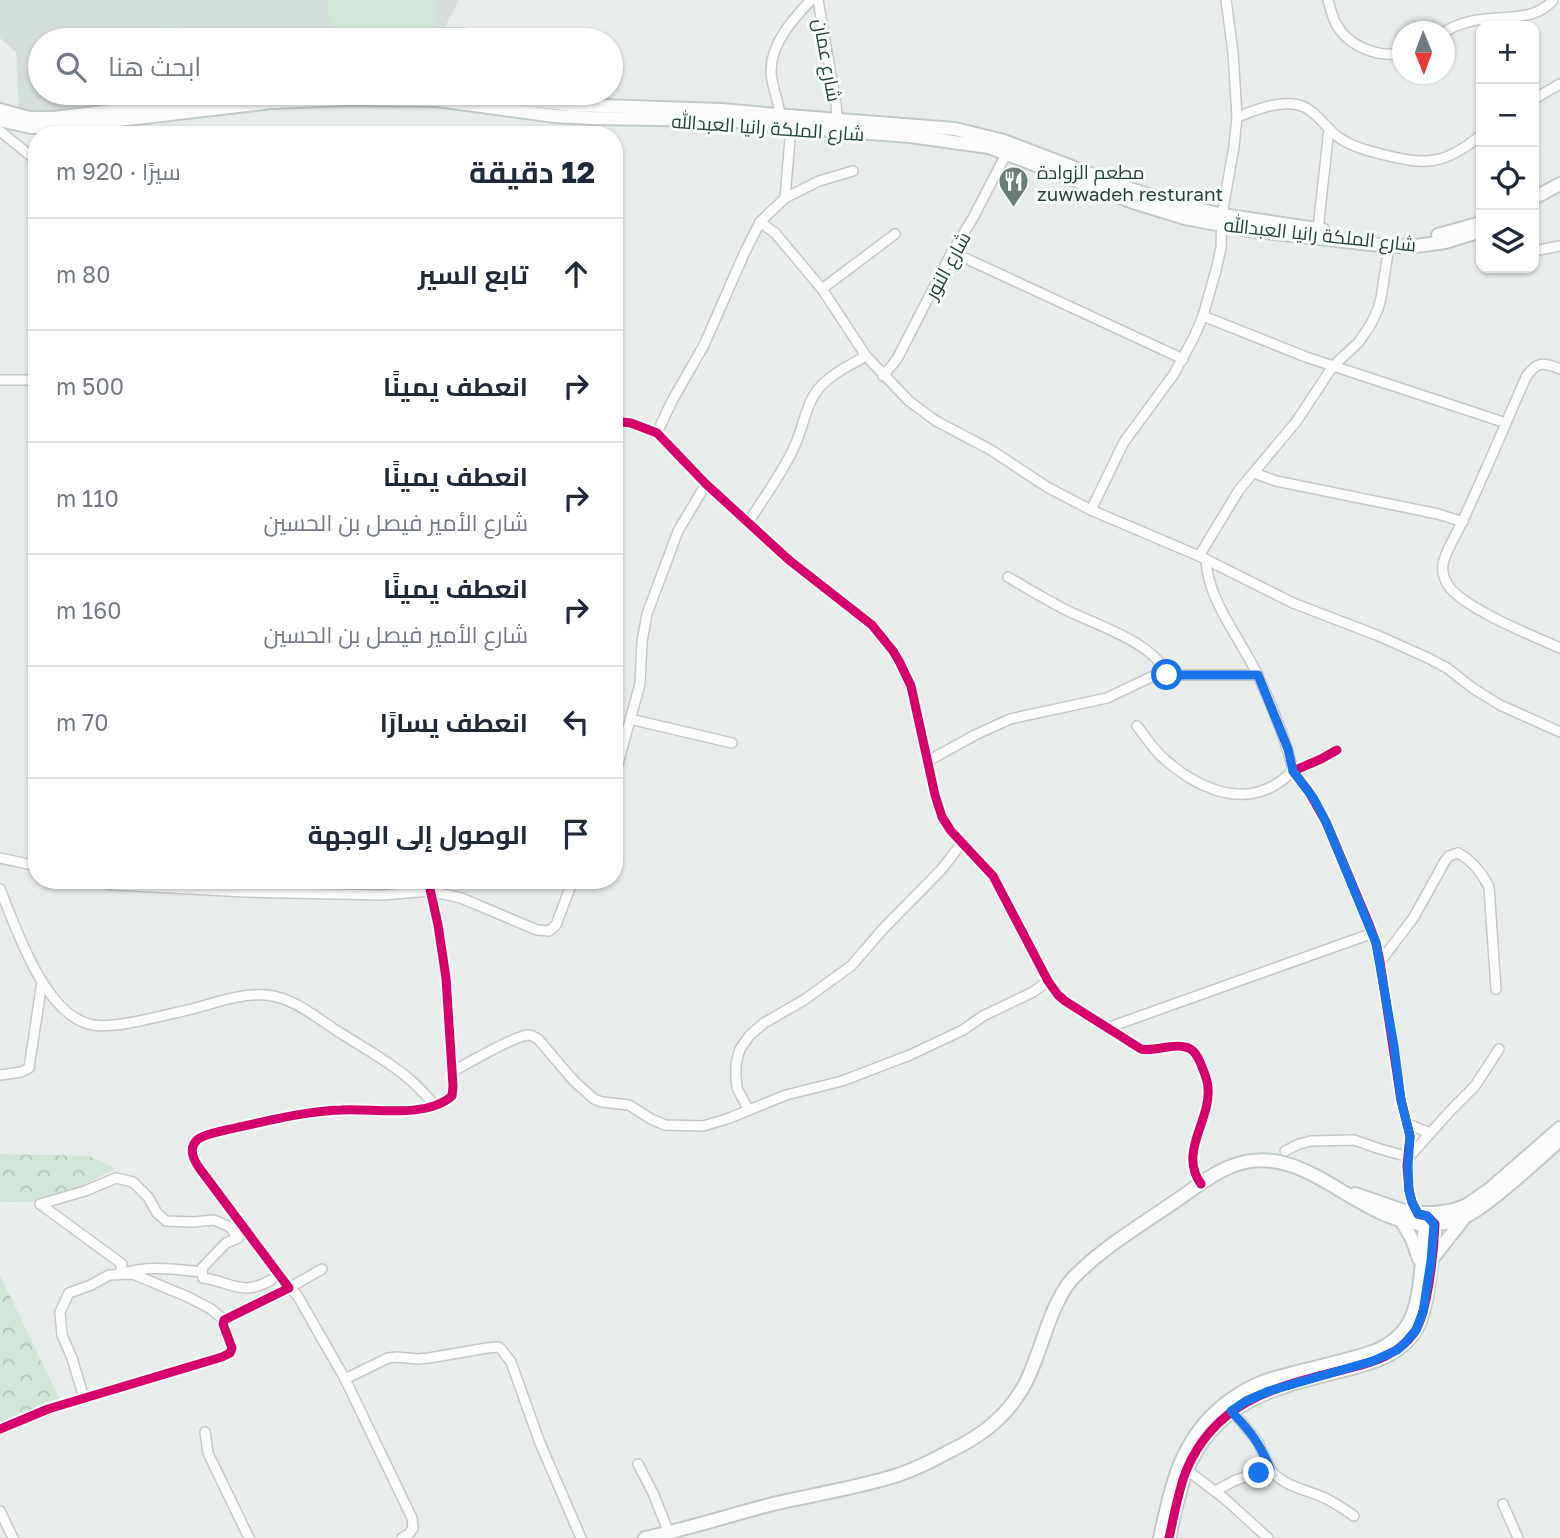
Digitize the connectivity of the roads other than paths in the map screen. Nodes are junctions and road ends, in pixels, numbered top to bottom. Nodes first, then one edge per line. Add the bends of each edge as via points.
1 (811, 0) edge
2 (818, 0) edge
3 (1226, 0) edge
4 (1328, 0) edge
5 (1553, 0) edge
6 (1455, 28) edge
7 (1392, 55) edge
8 (1560, 84) edge
9 (1539, 96) edge
10 (159, 105) edge
11 (246, 105) edge
12 (480, 105) edge
13 (572, 105) edge
14 (779, 109) dead end
15 (0, 110) edge
16 (1237, 117) junction
17 (0, 120) edge
18 (837, 120) junction
19 (28, 126) edge
20 (68, 126) edge
21 (791, 127) junction
22 (1329, 130) junction
23 (0, 131) edge
24 (1476, 139) edge
25 (1007, 152) junction
26 (28, 153) edge
27 (853, 171) dead end
28 (1560, 184) edge
29 (1539, 195) edge
30 (785, 198) junction
31 (1222, 220) junction
32 (760, 222) junction
33 (1476, 224) edge
34 (1318, 229) junction
35 (1476, 233) edge
36 (895, 234) dead end
37 (1389, 246) junction
38 (1560, 246) edge
39 (1539, 250) edge
40 (952, 252) junction
41 (822, 289) junction
42 (1203, 316) junction
43 (866, 356) junction
44 (1183, 359) junction
45 (1333, 366) junction
46 (1560, 369) edge
47 (883, 376) junction
48 (0, 380) edge
49 (28, 380) edge
50 (623, 422) edge
51 (1506, 423) junction
52 (657, 433) junction
53 (1254, 473) junction
54 (706, 484) junction
55 (1091, 510) junction
56 (1463, 522) junction
57 (748, 523) junction
58 (1203, 557) junction
59 (1008, 577) dead end
60 (1560, 648) edge
61 (1167, 675) junction
62 (1258, 675) junction
63 (630, 719) junction
64 (1137, 726) dead end
65 (1560, 732) edge
66 (732, 743) dead end
67 (623, 745) edge
68 (1337, 750) dead end
69 (928, 761) junction
70 (1293, 771) junction
71 (962, 843) junction
72 (0, 858) edge
73 (28, 864) edge
74 (0, 889) edge
75 (185, 889) edge
76 (570, 889) edge
77 (430, 891) junction
78 (1373, 933) junction
79 (1380, 962) junction
80 (1048, 981) junction
81 (42, 982) junction
82 (1496, 989) dead end
83 (1107, 1028) junction
84 (1499, 1049) dead end
85 (452, 1072) junction
86 (0, 1075) edge
87 (435, 1105) junction
88 (747, 1109) junction
89 (1408, 1124) junction
90 (1560, 1128) edge
91 (1430, 1133) junction
92 (1560, 1140) edge
93 (1285, 1151) dead end
94 (1409, 1157) junction
95 (1201, 1184) junction
96 (1342, 1190) junction
97 (1464, 1218) junction
98 (1429, 1219) junction
99 (1402, 1222) junction
100 (1426, 1263) junction
101 (322, 1269) dead end
102 (202, 1272) junction
103 (120, 1274) junction
104 (271, 1280) dead end
105 (289, 1288) junction
106 (224, 1320) junction
107 (345, 1379) junction
108 (84, 1398) junction
109 (1231, 1411) junction
110 (0, 1429) edge
111 (205, 1432) dead end
112 (638, 1464) dead end
113 (1270, 1469) junction
114 (1186, 1470) junction
115 (1215, 1491) junction
116 (1503, 1504) dead end
117 (0, 1511) edge
118 (1354, 1516) dead end
119 (677, 1534) edge
120 (13, 1538) edge
121 (249, 1538) edge
122 (402, 1538) edge
123 (581, 1538) edge
124 (645, 1538) edge
125 (1160, 1538) edge
126 (1169, 1538) edge
127 (1268, 1538) edge
128 (1518, 1538) edge

1 - 14 street via 787,27 773,57 771,74
2 - 18 street, شارع عمان
3 - 16 street
4 - 7 street via 1335,22 1350,39 1371,52
5 - 6 street via 1541,11
8 - 9 street
10 - 15 main road via 55,118 29,118
11 - 20 main road, شارع الملكة رانيا العبدالله
12 - 21 main road, شارع الملكة رانيا العبدالله via 567,117 727,120
13 - 18 main road, شارع الملكة رانيا العبدالله
16 - 22 street via 1293,104 1311,111
16 - 31 street
17 - 19 main road, شارع الملكة رانيا العبدالله
18 - 31 main road, شارع الملكة رانيا العبدالله via 986,135
21 - 25 main road, شارع الملكة رانيا العبدالله via 910,136
21 - 30 street
22 - 24 street via 1367,150 1417,162 1455,154
22 - 34 street
23 - 26 street
25 - 31 main road, شارع الملكة رانيا العبدالله via 1133,202 1185,218
25 - 40 street, شارع النور
27 - 30 street
28 - 29 main road
30 - 32 street
31 - 34 main road, شارع الملكة رانيا العبدالله
31 - 37 main road, شارع الملكة رانيا العبدالله via 1248,230
31 - 42 street via 1221,248
32 - 41 street via 775,233
32 - 52 street via 704,345
33 - 34 main road, شارع الملكة رانيا العبدالله via 1415,238
35 - 37 main road, شارع الملكة رانيا العبدالله via 1430,245
36 - 41 street
37 - 45 street via 1378,309 1359,342
38 - 39 street
40 - 44 street
40 - 47 street, شارع النور via 897,359
41 - 43 street
42 - 44 street
42 - 45 street
43 - 47 street
43 - 57 street via 820,386 796,444
44 - 55 street via 1124,442
45 - 51 street
45 - 53 street
46 - 51 street via 1547,364 1531,369
47 - 55 street via 936,421
48 - 49 street
50 - 52 street
51 - 56 street
52 - 54 street
53 - 56 street
53 - 58 street
54 - 57 street
54 - 63 street via 673,544 647,614 640,684
55 - 58 street
56 - 60 street via 1443,567 1451,590 1506,624
57 - 69 street via 872,625 893,651 911,686
58 - 62 street via 1216,599
58 - 65 street via 1293,603 1428,658 1500,705
59 - 61 street via 1126,638 1159,661
61 - 62 street
61 - 69 street via 1151,677 1107,698 1010,719
62 - 70 street
63 - 66 street
63 - 67 street
64 - 70 street via 1174,767 1214,790 1233,794 1262,791
68 - 70 street
69 - 71 street via 942,817
70 - 78 street via 1322,814
71 - 80 street via 997,883
71 - 88 street via 851,966 750,1035 736,1064 737,1088
72 - 73 street
74 - 81 street
75 - 77 street via 382,895
76 - 77 street via 556,925 545,931 461,898
77 - 85 street via 446,978
78 - 79 street
78 - 83 street
79 - 82 street via 1414,917 1445,861 1458,853 1482,874 1489,887
79 - 89 street
80 - 83 street via 1065,1001
80 - 88 street via 910,1055
81 - 86 street via 29,1068
81 - 87 street via 66,1012 98,1026 235,998 276,997 298,1006 402,1073
83 - 95 street via 1141,1049 1184,1046 1197,1056 1208,1093 1193,1156 1195,1176
84 - 91 street via 1475,1086
85 - 87 street via 452,1096
85 - 88 street via 528,1035 538,1039 592,1097 629,1105 660,1124 703,1126
87 - 105 street via 408,1110 326,1111 211,1134 195,1142 192,1152 200,1169
89 - 91 street
89 - 94 street
90 - 98 main road via 1474,1201
91 - 94 street
92 - 97 main road
93 - 94 street via 1311,1141 1354,1140
94 - 98 street via 1412,1202
95 - 96 main road via 1234,1165 1269,1160 1306,1171
95 - 119 main road via 1073,1277 1057,1303 1025,1386 986,1430 895,1476 774,1504
96 - 98 main road
96 - 99 main road
97 - 98 main road
97 - 100 main road
98 - 99 main road
98 - 100 main road
99 - 100 main road
100 - 109 main road via 1420,1322 1397,1350 1269,1391
100 - 125 main road via 1412,1316 1392,1341 1367,1354 1264,1382 1228,1401 1200,1427 1174,1479
101 - 105 street
102 - 103 street via 134,1269
102 - 103 street via 226,1244 238,1238 230,1227 214,1220 166,1221 133,1182 116,1178 40,1203 122,1264
102 - 104 street via 202,1278 243,1289
103 - 106 street via 132,1274 188,1297
103 - 108 street via 69,1293 60,1312 62,1335
105 - 106 street
105 - 107 street
106 - 108 street via 230,1353
107 - 122 street via 412,1518 413,1528
107 - 123 street via 388,1358 501,1349 511,1363
108 - 110 street
109 - 113 street via 1258,1442
109 - 114 main road via 1203,1440
111 - 121 street via 208,1453
112 - 119 street
113 - 115 street
113 - 118 street via 1285,1482
114 - 115 street
114 - 126 main road
115 - 127 street
116 - 128 street
117 - 120 street
119 - 124 main road

